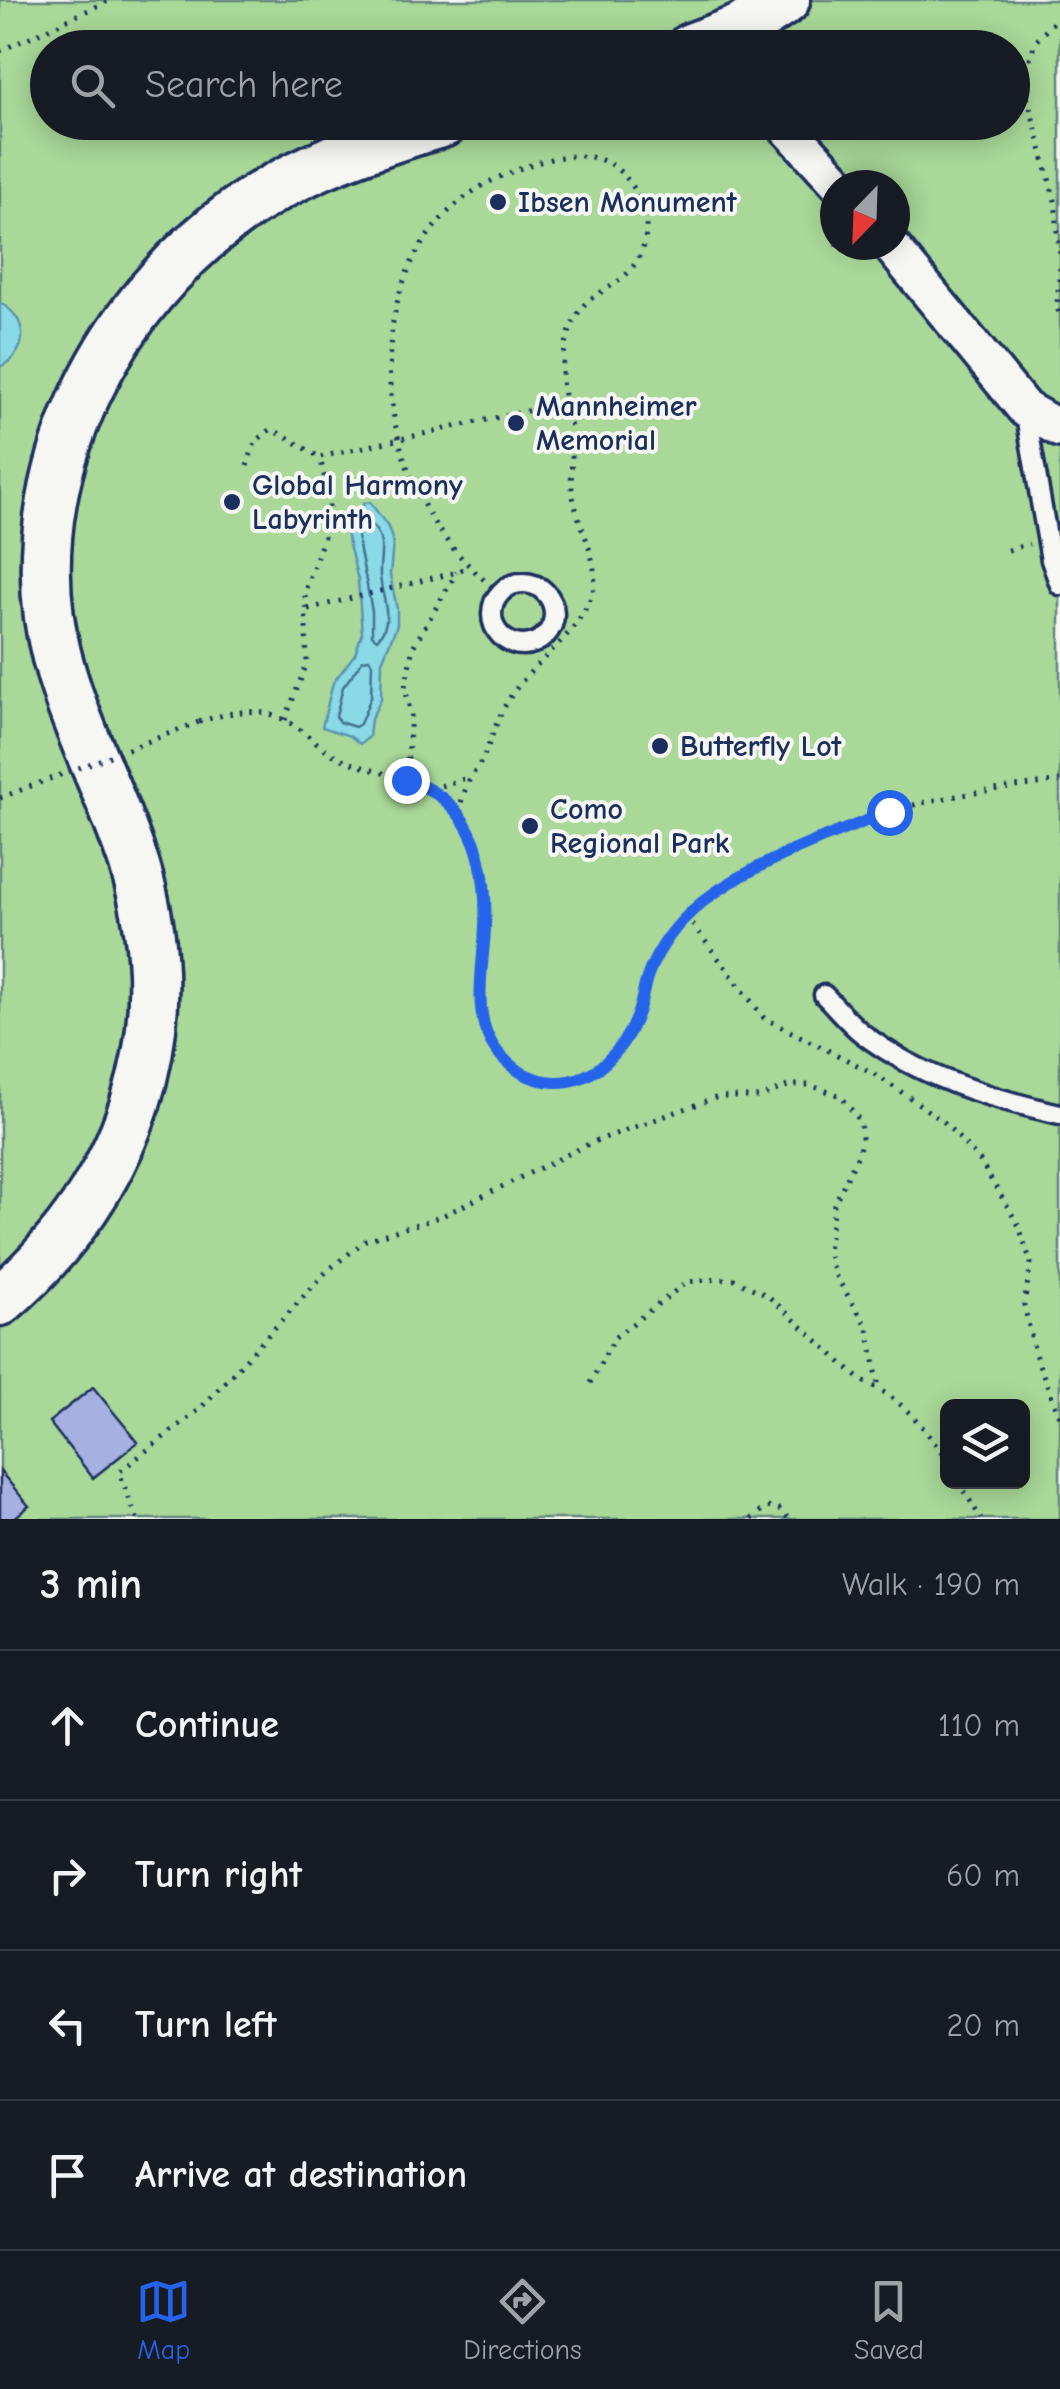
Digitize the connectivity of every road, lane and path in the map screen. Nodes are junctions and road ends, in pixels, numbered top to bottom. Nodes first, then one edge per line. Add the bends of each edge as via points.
1 (110, 0) edge
2 (784, 0) edge
3 (1060, 15) edge
4 (45, 30) edge
5 (739, 30) edge
6 (30, 37) edge
7 (0, 51) edge
8 (1030, 59) edge
9 (1030, 108) edge
10 (385, 140) edge
11 (799, 140) edge
12 (826, 170) edge
13 (1060, 256) edge
14 (902, 260) edge
15 (1060, 268) edge
16 (1060, 320) edge
17 (576, 400) dead end
18 (566, 401) junction
19 (1024, 409) junction
20 (1060, 429) edge
21 (399, 441) junction
22 (320, 457) junction
23 (247, 466) dead end
24 (468, 566) junction
25 (457, 572) junction
26 (1060, 585) edge
27 (500, 594) dead end
28 (308, 608) junction
29 (285, 720) junction
30 (471, 777) junction
31 (406, 780) junction
32 (1060, 781) edge
33 (430, 790) junction
34 (0, 798) edge
35 (458, 812) junction
36 (686, 916) junction
37 (824, 994) dead end
38 (1060, 1114) edge
39 (0, 1300) edge
40 (590, 1383) dead end
41 (879, 1388) junction
42 (1060, 1416) edge
43 (940, 1452) edge
44 (962, 1489) edge
45 (136, 1519) edge
46 (752, 1519) edge
47 (789, 1519) edge
48 (981, 1519) edge

1 - 4 path
2 - 5 main road
3 - 8 path via 1035,42
6 - 7 path
9 - 13 path via 1055,201
10 - 39 main road via 292,180 238,211 189,252 115,340 63,451 44,564 50,620 62,674 135,866 152,961 152,1016 132,1117 113,1162 56,1247
11 - 12 street
14 - 19 street
15 - 16 path
17 - 18 path
18 - 21 path
18 - 21 path via 564,348 576,318 636,264 647,222 644,203 611,164 564,156 494,179 458,204 419,250 392,320 388,365
18 - 30 path via 572,492 594,566 592,595 575,628 512,693
19 - 20 street
19 - 26 lane
21 - 22 path
21 - 24 path via 428,513
22 - 23 path via 270,430 254,442
22 - 28 path via 330,520 305,591
24 - 25 path
24 - 27 path
25 - 28 path
25 - 31 path via 414,647 406,687
28 - 29 path via 308,663
29 - 31 path via 361,769
29 - 34 path, bridge via 238,710
30 - 33 path
30 - 35 path
31 - 33 path
32 - 36 path via 889,812 792,851 710,895
33 - 35 path
35 - 36 path via 482,865 486,928 479,998 485,1028 500,1056 521,1073 573,1082 603,1065 624,1042 648,976
36 - 42 path via 764,1018 910,1097 980,1160 1019,1226 1030,1263 1024,1305
37 - 38 lane via 861,1033 900,1058 940,1078
40 - 41 path via 615,1337 670,1294 687,1282 734,1279 768,1296 862,1381
41 - 43 path via 920,1423
41 - 45 path via 868,1328 828,1252 834,1204 862,1137 852,1107 809,1085 749,1099 718,1096 593,1142 440,1217 366,1240 326,1270 200,1408 120,1472
44 - 48 path
46 - 47 path via 766,1507 779,1508

